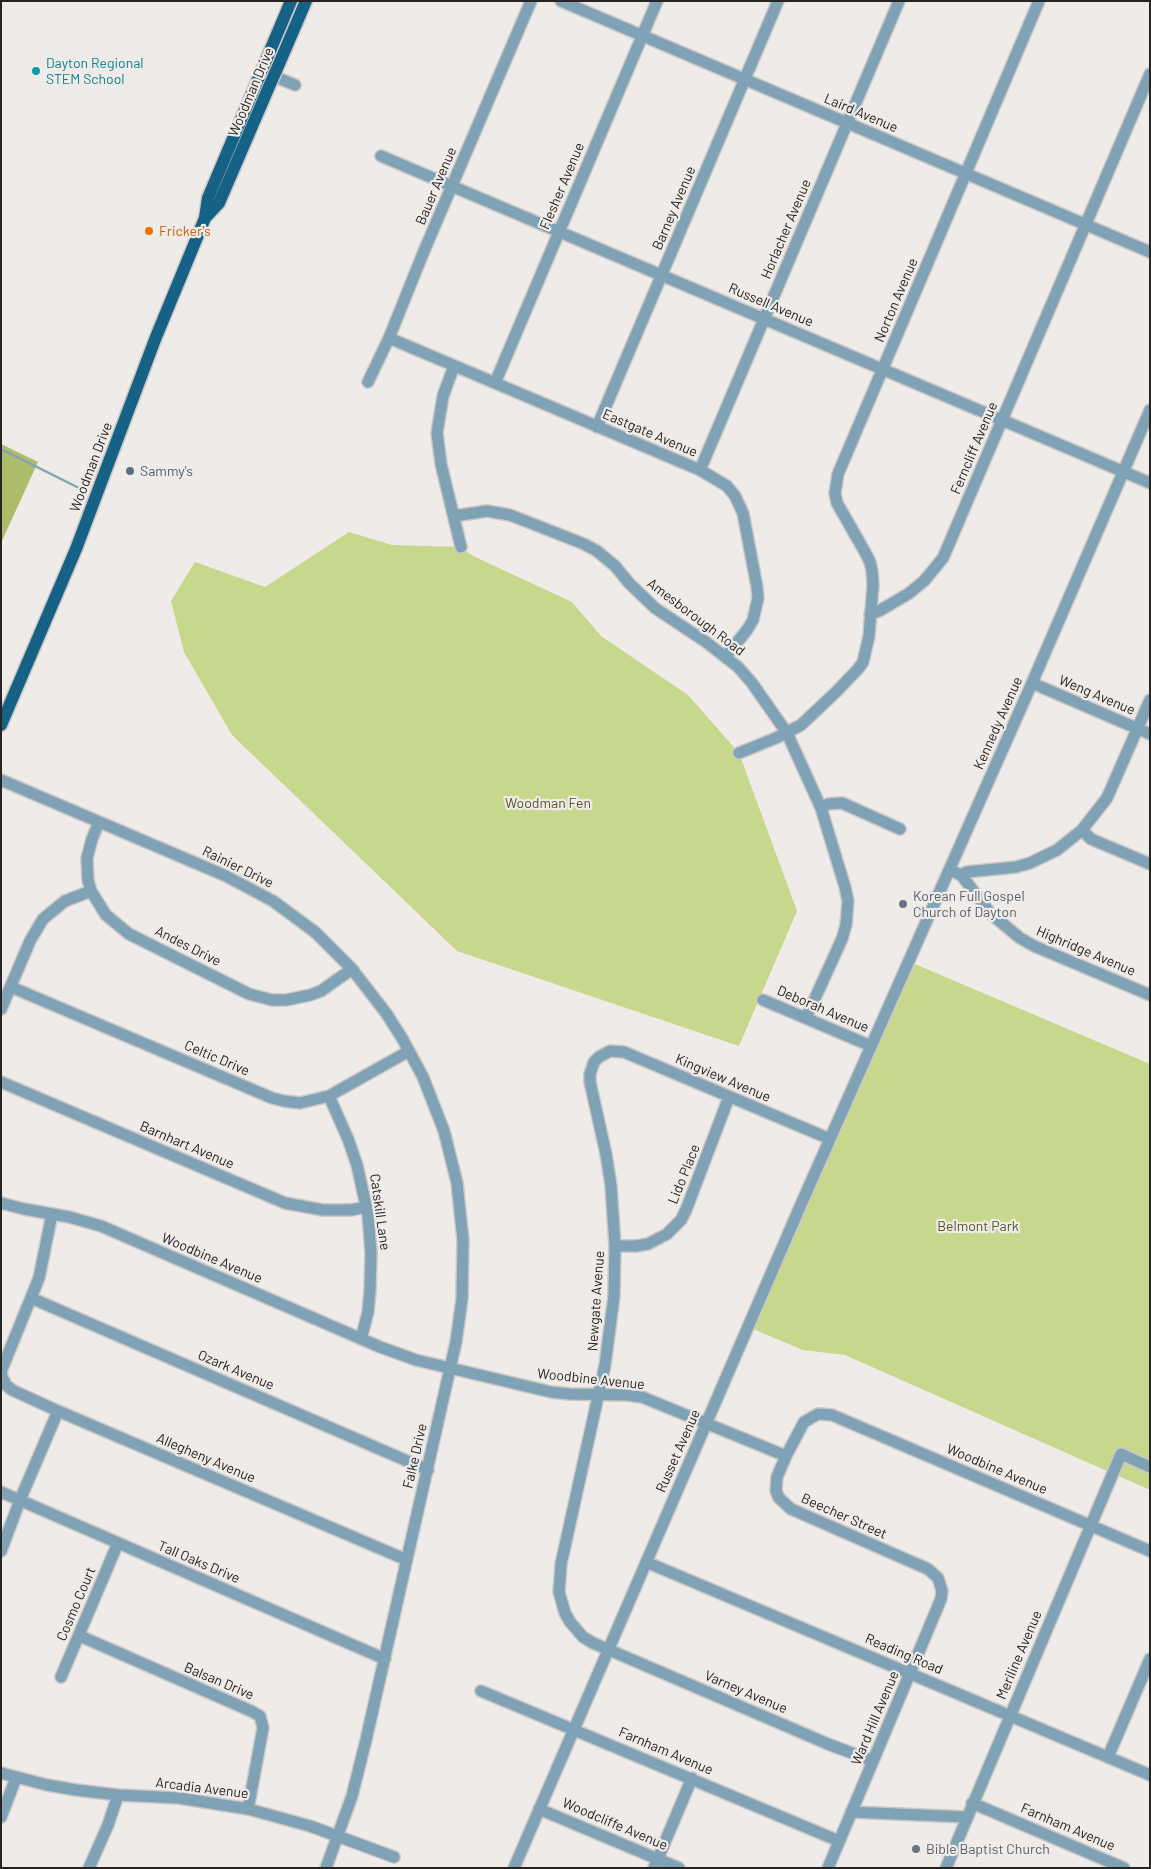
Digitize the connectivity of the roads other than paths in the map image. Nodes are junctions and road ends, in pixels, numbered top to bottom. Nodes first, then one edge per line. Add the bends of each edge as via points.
1 (290, 1) edge
2 (297, 1) edge
3 (306, 1) edge
4 (531, 1) edge
5 (561, 1) edge
6 (658, 1) edge
7 (778, 1) edge
8 (899, 1) edge
9 (1039, 1) edge
10 (284, 17) junction
11 (643, 36) junction
12 (262, 72) junction
13 (1150, 74) edge
14 (745, 80) junction
15 (295, 85) dead end
16 (848, 123) junction
17 (381, 156) dead end
18 (225, 174) junction
19 (966, 174) junction
20 (452, 186) junction
21 (1086, 224) junction
22 (560, 231) junction
23 (1150, 252) edge
24 (662, 275) junction
25 (764, 318) junction
26 (389, 338) junction
27 (454, 366) junction
28 (883, 369) junction
29 (368, 382) dead end
30 (495, 383) junction
31 (1150, 410) edge
32 (1002, 420) junction
33 (597, 427) junction
34 (700, 470) junction
35 (1123, 472) junction
36 (1150, 483) edge
37 (454, 516) junction
38 (461, 548) dead end
39 (870, 614) junction
40 (726, 656) junction
41 (1032, 683) junction
42 (1150, 700) edge
43 (1, 725) edge
44 (1137, 728) junction
45 (787, 733) junction
46 (1150, 734) edge
47 (738, 753) dead end
48 (1, 780) edge
49 (821, 808) junction
50 (99, 822) junction
51 (900, 829) dead end
52 (1082, 830) junction
53 (1150, 864) edge
54 (955, 872) junction
55 (91, 891) junction
56 (352, 969) junction
57 (11, 987) junction
58 (1150, 995) edge
59 (763, 1000) dead end
60 (1, 1009) edge
61 (806, 1018) junction
62 (871, 1046) junction
63 (409, 1051) junction
64 (603, 1054) joint
65 (1, 1082) edge
66 (329, 1096) junction
67 (729, 1097) junction
68 (830, 1139) junction
69 (1, 1203) edge
70 (366, 1207) junction
71 (52, 1214) junction
72 (615, 1246) junction
73 (32, 1298) junction
74 (361, 1338) junction
75 (450, 1369) junction
76 (1, 1375) edge
77 (599, 1395) junction
78 (58, 1411) junction
79 (707, 1422) junction
80 (786, 1456) junction
81 (1150, 1467) edge
82 (428, 1470) junction
83 (1, 1492) edge
84 (20, 1500) junction
85 (1091, 1526) junction
86 (118, 1543) junction
87 (1, 1551) edge
88 (1150, 1551) edge
89 (408, 1560) junction
90 (646, 1562) junction
91 (938, 1578) joint
92 (80, 1636) junction
93 (608, 1650) junction
94 (385, 1659) junction
95 (1150, 1659) edge
96 (910, 1673) junction
97 (61, 1676) dead end
98 (481, 1691) dead end
99 (1010, 1715) junction
100 (574, 1729) junction
101 (1108, 1757) junction
102 (873, 1760) junction
103 (1, 1773) edge
104 (1150, 1775) edge
105 (16, 1778) junction
106 (692, 1778) junction
107 (118, 1795) junction
108 (972, 1803) junction
109 (248, 1809) junction
110 (539, 1809) junction
111 (851, 1812) junction
112 (1, 1817) edge
113 (966, 1817) junction
114 (338, 1836) junction
115 (839, 1841) junction
116 (394, 1857) dead end
117 (656, 1863) edge
118 (89, 1868) edge
119 (326, 1868) edge
120 (514, 1868) edge
121 (679, 1868) edge
122 (828, 1868) edge
123 (946, 1868) edge
124 (1124, 1868) edge

1 - 10 main road, Woodman Drive
2 - 10 main road
3 - 18 main road, Woodman Drive via 274,76
4 - 20 street, Bauer Avenue
5 - 11 street, Laird Avenue
6 - 11 street, Flesher Avenue
7 - 14 street, Barney Avenue
8 - 16 street, Horlacher Avenue
9 - 19 street, Norton Avenue
10 - 12 main road, Woodman Drive
11 - 14 street, Laird Avenue
11 - 22 street, Flesher Avenue
12 - 15 street
12 - 18 main road, Woodman Drive
13 - 21 street, Ferncliff Avenue
14 - 16 street, Laird Avenue
14 - 24 street, Barney Avenue
16 - 19 street, Laird Avenue
16 - 25 street, Horlacher Avenue
17 - 20 street, Russell Avenue
18 - 43 main road, Woodman Drive via 219,203 206,218 156,337 73,556
19 - 21 street, Laird Avenue
19 - 28 street, Norton Avenue
20 - 22 street, Russell Avenue
20 - 26 street, Bauer Avenue
21 - 23 street, Laird Avenue
21 - 32 street, Ferncliff Avenue
22 - 24 street, Russell Avenue
22 - 30 street, Flesher Avenue
24 - 25 street, Russell Avenue
24 - 33 street, Barney Avenue
25 - 28 street, Russell Avenue
25 - 34 street, Horlacher Avenue
26 - 27 street, Eastgate Avenue
26 - 29 street, Bauer Avenue
27 - 30 street, Eastgate Avenue
27 - 37 street via 442,396 437,432 440,464
28 - 32 street, Russell Avenue
28 - 39 street, Norton Avenue via 836,484 837,503 870,562
30 - 33 street, Eastgate Avenue
31 - 35 street, Kennedy Avenue
32 - 35 street, Russell Avenue
32 - 39 street, Ferncliff Avenue via 943,558 913,590
33 - 34 street, Eastgate Avenue
34 - 40 street, Eastgate Avenue via 727,486 738,500 757,587 752,620
35 - 36 street, Russell Avenue
35 - 41 street, Kennedy Avenue
37 - 38 street
37 - 40 street, Amesborough Road via 487,511 510,514 584,544 606,558 655,608
39 - 45 street via 866,655 858,669 811,717
40 - 45 street, Amesborough Road via 752,683
41 - 44 street, Weng Avenue
41 - 54 street, Kennedy Avenue
42 - 44 street
44 - 46 street, Weng Avenue
44 - 52 street via 1107,798
45 - 47 street
45 - 49 street, Amesborough Road
48 - 50 street, Rainier Drive
49 - 51 street via 842,803
49 - 61 street, Amesborough Road via 846,887 848,913 842,939
50 - 55 street, Andes Drive via 88,858
50 - 56 street, Rainier Drive via 253,890 315,932
52 - 53 street via 1091,839
52 - 54 street via 1057,850 1030,863
54 - 58 street, Highridge Avenue via 991,914 1020,938
54 - 62 street, Kennedy Avenue
55 - 56 street, Andes Drive via 106,915 129,934 260,998 286,1000 310,995
55 - 57 street via 65,901 43,920 30,941
56 - 63 street, Rainier Drive via 386,1013
57 - 60 street
57 - 66 street, Celtic Drive via 272,1098 300,1103
59 - 61 street, Deborah Avenue
61 - 62 street, Deborah Avenue
62 - 68 street, Russet Avenue
63 - 66 street, Celtic Drive
63 - 75 street, Falke Drive via 427,1085 444,1131 461,1212 462,1299
64 - 67 street, Kingview Avenue via 624,1052
64 - 72 street, Newgate Avenue via 594,1062 590,1082 611,1186
65 - 70 street, Barnhart Avenue via 285,1203 323,1210
66 - 70 street, Catskill Lane via 357,1165
67 - 68 street, Kingview Avenue
67 - 72 street, Lido Place via 681,1220 653,1242
68 - 79 street, Russet Avenue
69 - 71 street, Woodbine Avenue
70 - 74 street, Catskill Lane via 371,1253 370,1282 368,1312
71 - 73 street
71 - 74 street, Woodbine Avenue via 101,1226
72 - 77 street, Newgate Avenue via 611,1329
73 - 76 street
73 - 82 street, Ozark Avenue
74 - 75 street, Woodbine Avenue via 416,1360
75 - 77 street, Woodbine Avenue via 551,1392
75 - 82 street, Falke Drive
76 - 78 street, Allegheny Avenue via 12,1390
77 - 79 street, Woodbine Avenue via 642,1397
77 - 93 street, Newgate Avenue via 561,1564 559,1592 565,1613 576,1630 592,1643
78 - 84 street
78 - 89 street, Allegheny Avenue
79 - 80 street, Woodbine Avenue
79 - 90 street, Russet Avenue
80 - 85 street, Woodbine Avenue via 804,1422 818,1414 832,1414
80 - 91 street, Beecher Street via 776,1484 779,1498 785,1505 928,1569
81 - 85 street, Meriline Avenue via 1121,1454
82 - 89 street, Falke Drive
83 - 84 street, Tall Oaks Drive
84 - 86 street, Tall Oaks Drive
84 - 87 street
85 - 88 street, Woodbine Avenue
85 - 99 street, Meriline Avenue
86 - 92 street, Cosmo Court
86 - 94 street, Tall Oaks Drive
89 - 94 street, Falke Drive
90 - 93 street, Russet Avenue
90 - 96 street, Reading Road
91 - 96 street, Ward Hill Avenue via 941,1599
92 - 97 street, Cosmo Court
92 - 109 street, Balsan Drive via 260,1716 264,1728
93 - 100 street, Russet Avenue
93 - 102 street, Varney Avenue
94 - 114 street, Falke Drive via 352,1796
95 - 101 street
96 - 99 street, Reading Road
96 - 102 street, Ward Hill Avenue
98 - 100 street, Farnham Avenue
99 - 101 street, Reading Road
99 - 108 street, Meriline Avenue
100 - 106 street, Farnham Avenue
100 - 110 street, Russet Avenue
101 - 104 street, Reading Road
102 - 111 street, Ward Hill Avenue
103 - 105 street, Arcadia Avenue
105 - 107 street, Arcadia Avenue
105 - 112 street
106 - 115 street, Farnham Avenue
106 - 117 street
107 - 109 street, Arcadia Avenue via 179,1798
107 - 118 street
108 - 113 street, Meriline Avenue
108 - 124 street, Farnham Avenue
109 - 114 street, Arcadia Avenue
110 - 117 street, Woodcliffe Avenue
110 - 120 street, Russet Avenue
111 - 113 street
111 - 115 street, Ward Hill Avenue
113 - 123 street, Meriline Avenue
114 - 116 street, Arcadia Avenue
114 - 119 street, Falke Drive
115 - 122 street, Ward Hill Avenue
117 - 121 street, Woodcliffe Avenue

